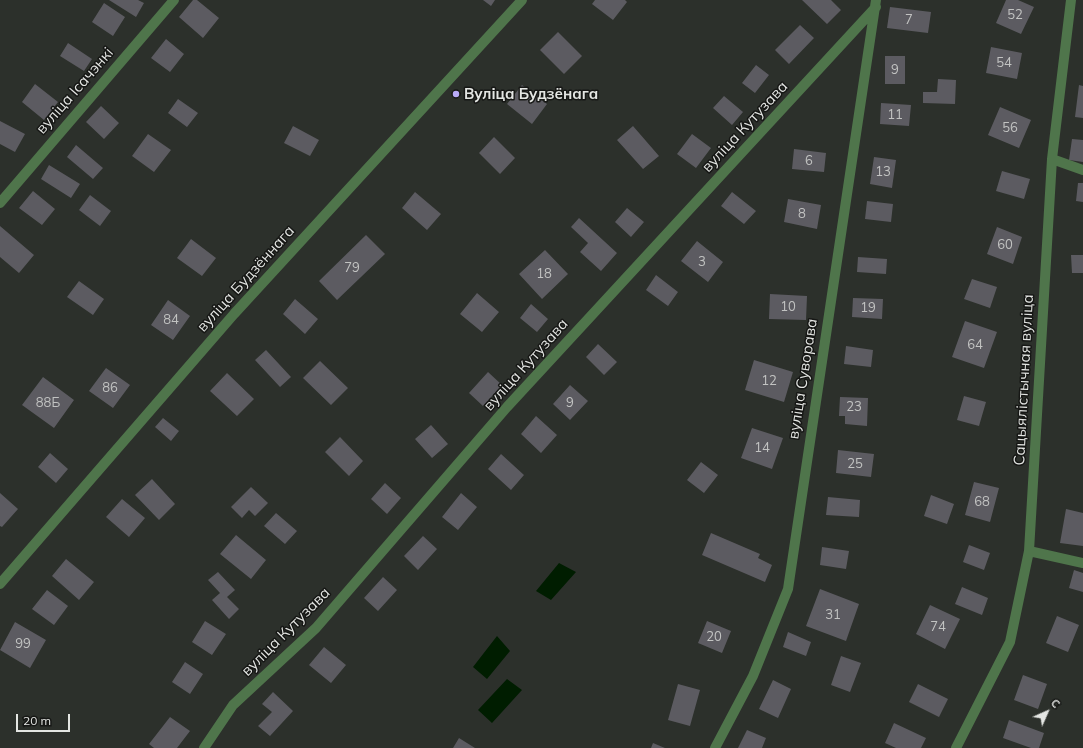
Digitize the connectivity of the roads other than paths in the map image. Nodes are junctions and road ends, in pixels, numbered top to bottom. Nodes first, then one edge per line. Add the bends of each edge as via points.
1 (174, 0) edge
2 (522, 0) edge
3 (1071, 0) edge
4 (876, 4) edge
5 (1052, 159) junction
6 (1083, 170) edge
7 (0, 203) edge
8 (1029, 551) junction
9 (1083, 563) edge
10 (0, 584) edge
11 (204, 748) edge
12 (715, 748) edge
13 (956, 748) edge

1 - 7 street, вуліца Ісачэнкі
2 - 10 street, вуліца Будзённага via 234,314
3 - 5 street, Сацыялістычная вуліца
4 - 11 street, вуліца Кутузава via 507,407 316,628 233,705
4 - 12 street, вуліца Суворава via 788,589 753,676
5 - 6 street
5 - 8 street, Сацыялістычная вуліца
8 - 9 street
8 - 13 street, Сацыялістычная вуліца via 1010,642

